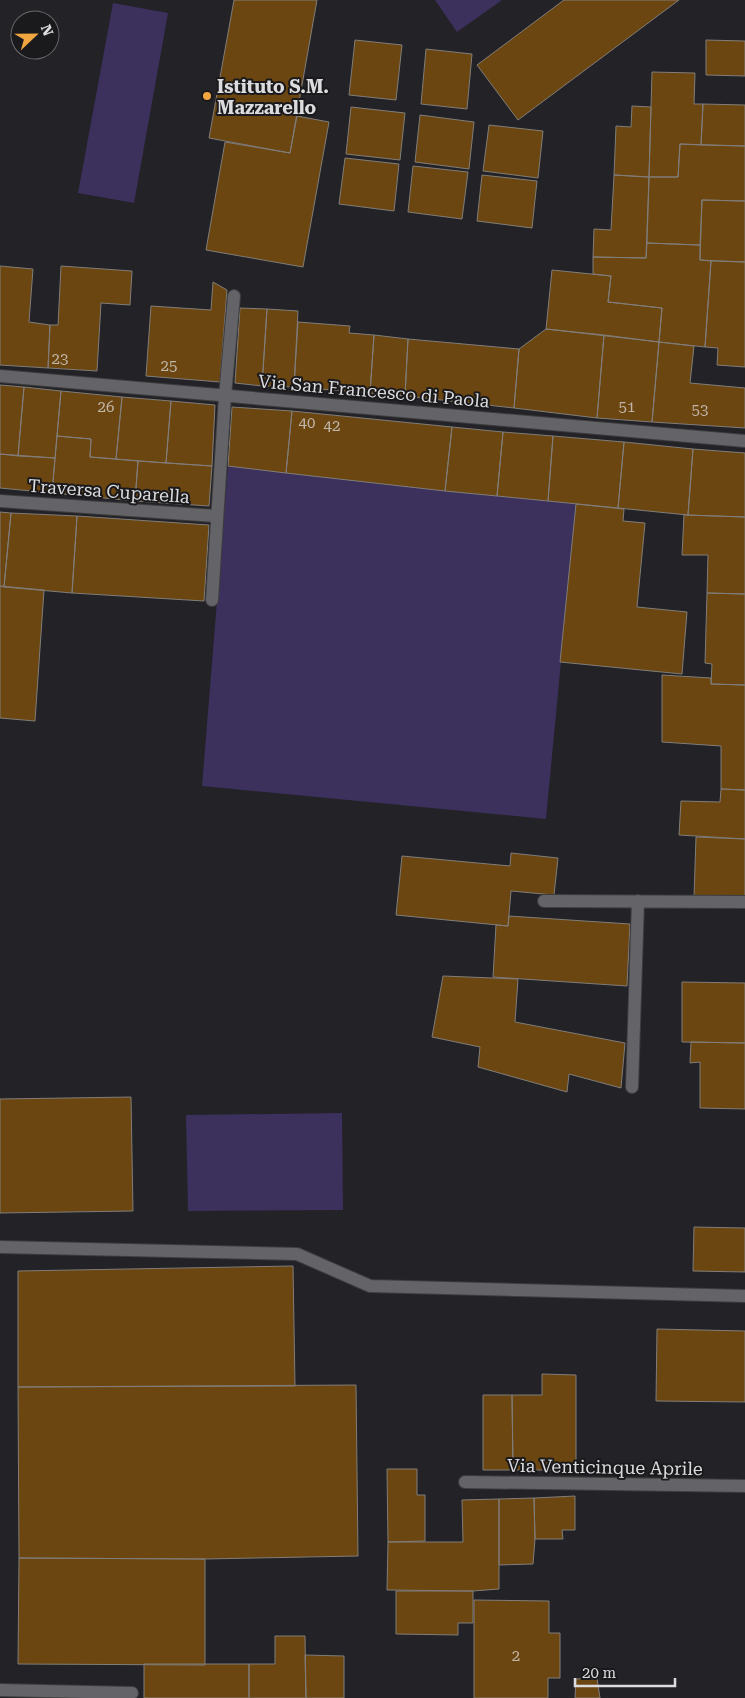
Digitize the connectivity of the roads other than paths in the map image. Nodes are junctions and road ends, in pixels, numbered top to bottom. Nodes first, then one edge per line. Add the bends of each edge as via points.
1 (234, 296) dead end
2 (0, 376) edge
3 (225, 396) junction
4 (745, 441) edge
5 (0, 501) edge
6 (216, 516) junction
7 (212, 600) dead end
8 (544, 901) dead end
9 (638, 902) junction
10 (745, 902) edge
11 (632, 1087) dead end
12 (0, 1247) edge
13 (745, 1296) edge
14 (465, 1482) dead end
15 (745, 1486) edge
16 (0, 1690) edge
17 (132, 1693) dead end

1 - 3 street
2 - 3 street, Via San Francesco di Paola
3 - 4 street, Via San Francesco di Paola
3 - 6 street
5 - 6 street, Traversa Cuparella
6 - 7 street
8 - 9 street
9 - 10 street
9 - 11 street
12 - 13 street via 297,1254 370,1286
14 - 15 street, Via Venticinque Aprile
16 - 17 street

